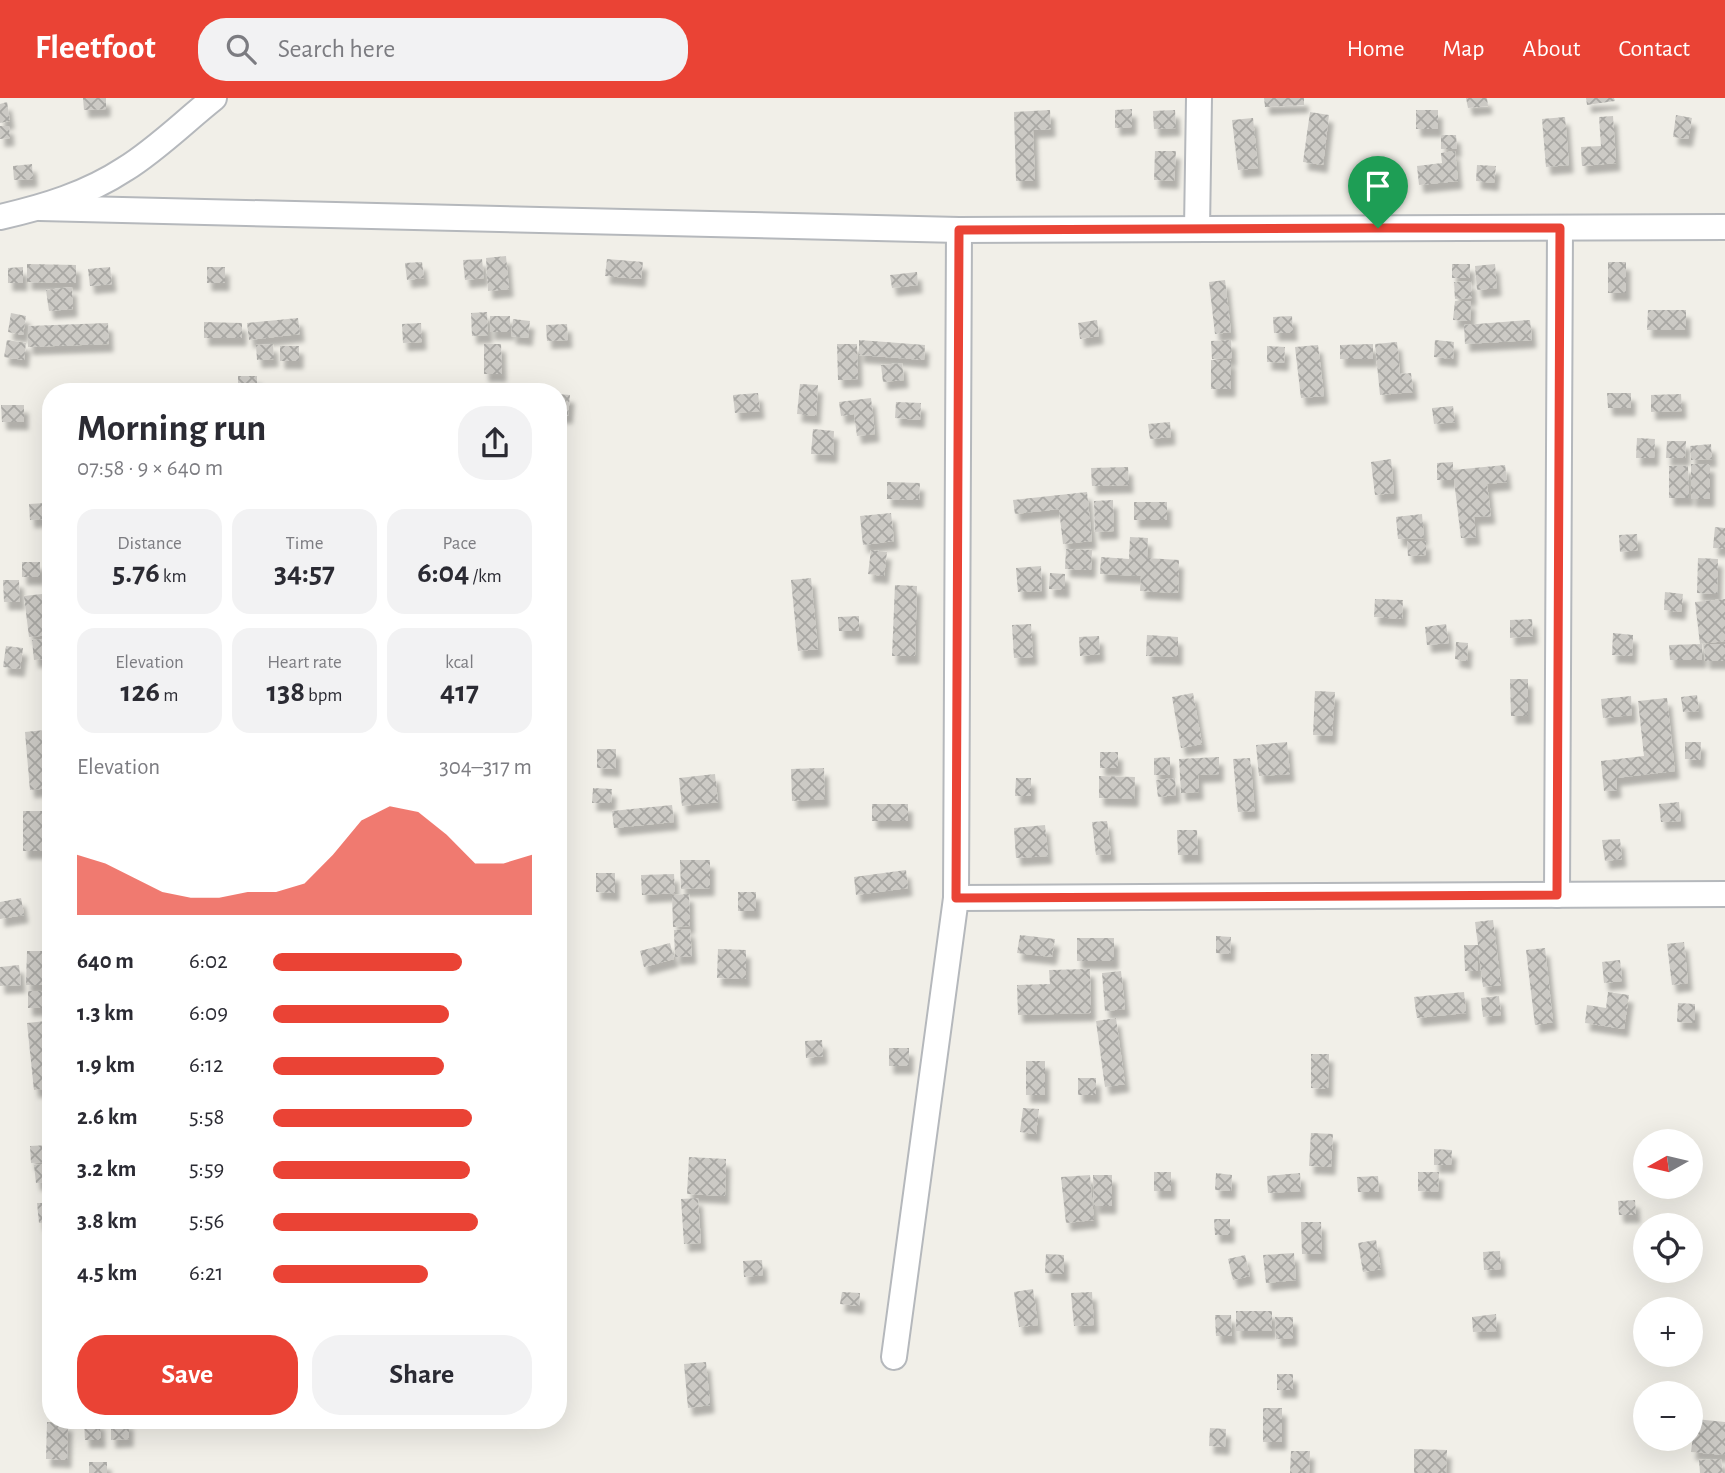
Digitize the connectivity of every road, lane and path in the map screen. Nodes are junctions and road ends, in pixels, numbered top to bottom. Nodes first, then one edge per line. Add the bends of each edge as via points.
1 (214, 98) edge
2 (1199, 98) edge
3 (40, 208) junction
4 (0, 217) edge
5 (1725, 227) edge
6 (1560, 228) junction
7 (1197, 229) junction
8 (959, 230) junction
9 (1725, 894) edge
10 (1557, 895) junction
11 (956, 898) junction
12 (894, 1357) dead end

1 - 3 street via 127,169
2 - 7 street
3 - 4 street
3 - 8 street
5 - 6 street
6 - 7 street
6 - 10 street
7 - 8 street
8 - 11 street
9 - 10 street
10 - 11 street
11 - 12 street

